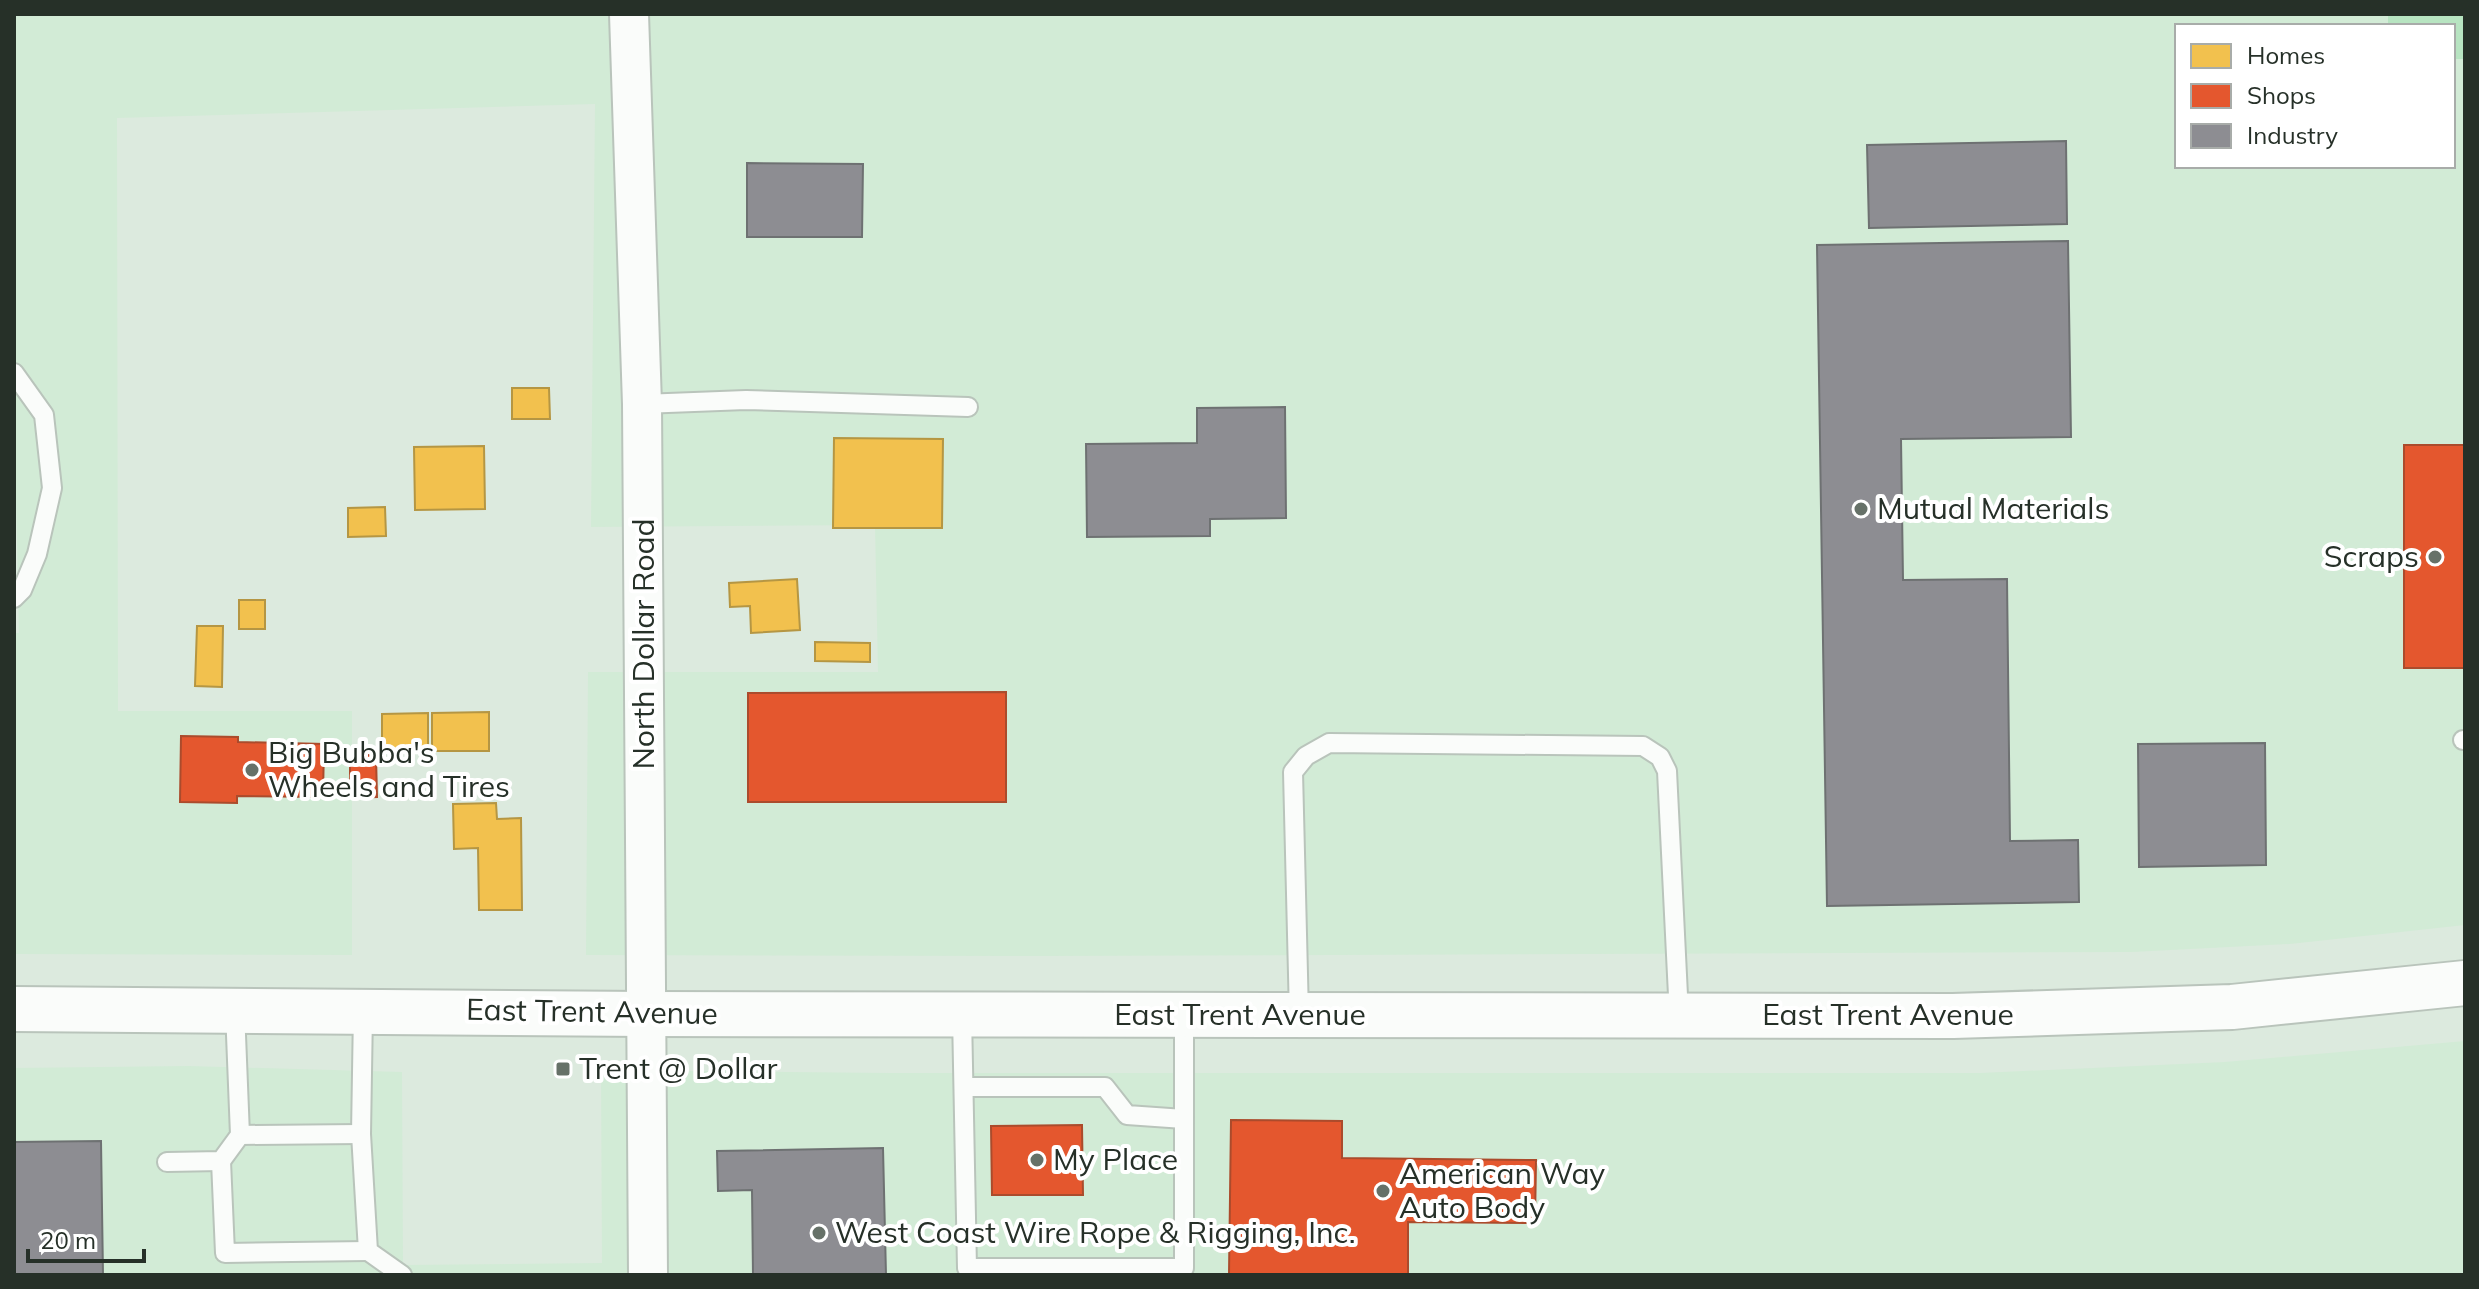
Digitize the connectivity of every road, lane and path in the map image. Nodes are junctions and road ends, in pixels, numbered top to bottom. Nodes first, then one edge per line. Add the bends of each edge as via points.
1 (629, 14) edge
2 (14, 373) edge
3 (642, 404) junction
4 (968, 407) dead end
5 (14, 598) edge
6 (2465, 983) edge
7 (14, 1009) edge
8 (235, 1010) junction
9 (363, 1010) junction
10 (646, 1014) junction
11 (962, 1015) junction
12 (1184, 1015) junction
13 (1299, 1015) junction
14 (1679, 1016) junction
15 (964, 1087) junction
16 (1184, 1119) junction
17 (361, 1134) junction
18 (240, 1135) junction
19 (221, 1161) junction
20 (167, 1162) dead end
21 (368, 1251) junction
22 (1102, 1272) edge
23 (1185, 1272) edge
24 (402, 1275) edge
25 (648, 1275) edge

1 - 3 street, North Dollar Road
2 - 5 lane via 44,415 52,488 37,554
3 - 4 lane via 746,400
3 - 10 street, North Dollar Road
6 - 14 main road, East Trent Avenue via 2232,1007 1953,1016
7 - 8 main road, East Trent Avenue
8 - 9 main road, East Trent Avenue
8 - 18 lane
9 - 10 main road, East Trent Avenue
9 - 17 lane
10 - 11 main road, East Trent Avenue
10 - 25 street, North Dollar Road
11 - 12 main road, East Trent Avenue
11 - 15 lane
12 - 13 main road, East Trent Avenue
12 - 16 lane
13 - 14 main road, East Trent Avenue
13 - 14 lane via 1293,772 1306,756 1329,743 1345,743 1643,746 1660,757 1667,771
15 - 16 lane via 1105,1087 1127,1115
15 - 22 lane via 967,1268
16 - 23 lane
17 - 18 lane
17 - 21 lane
18 - 19 lane
19 - 20 lane
19 - 21 lane via 225,1253
21 - 24 lane
22 - 23 lane

